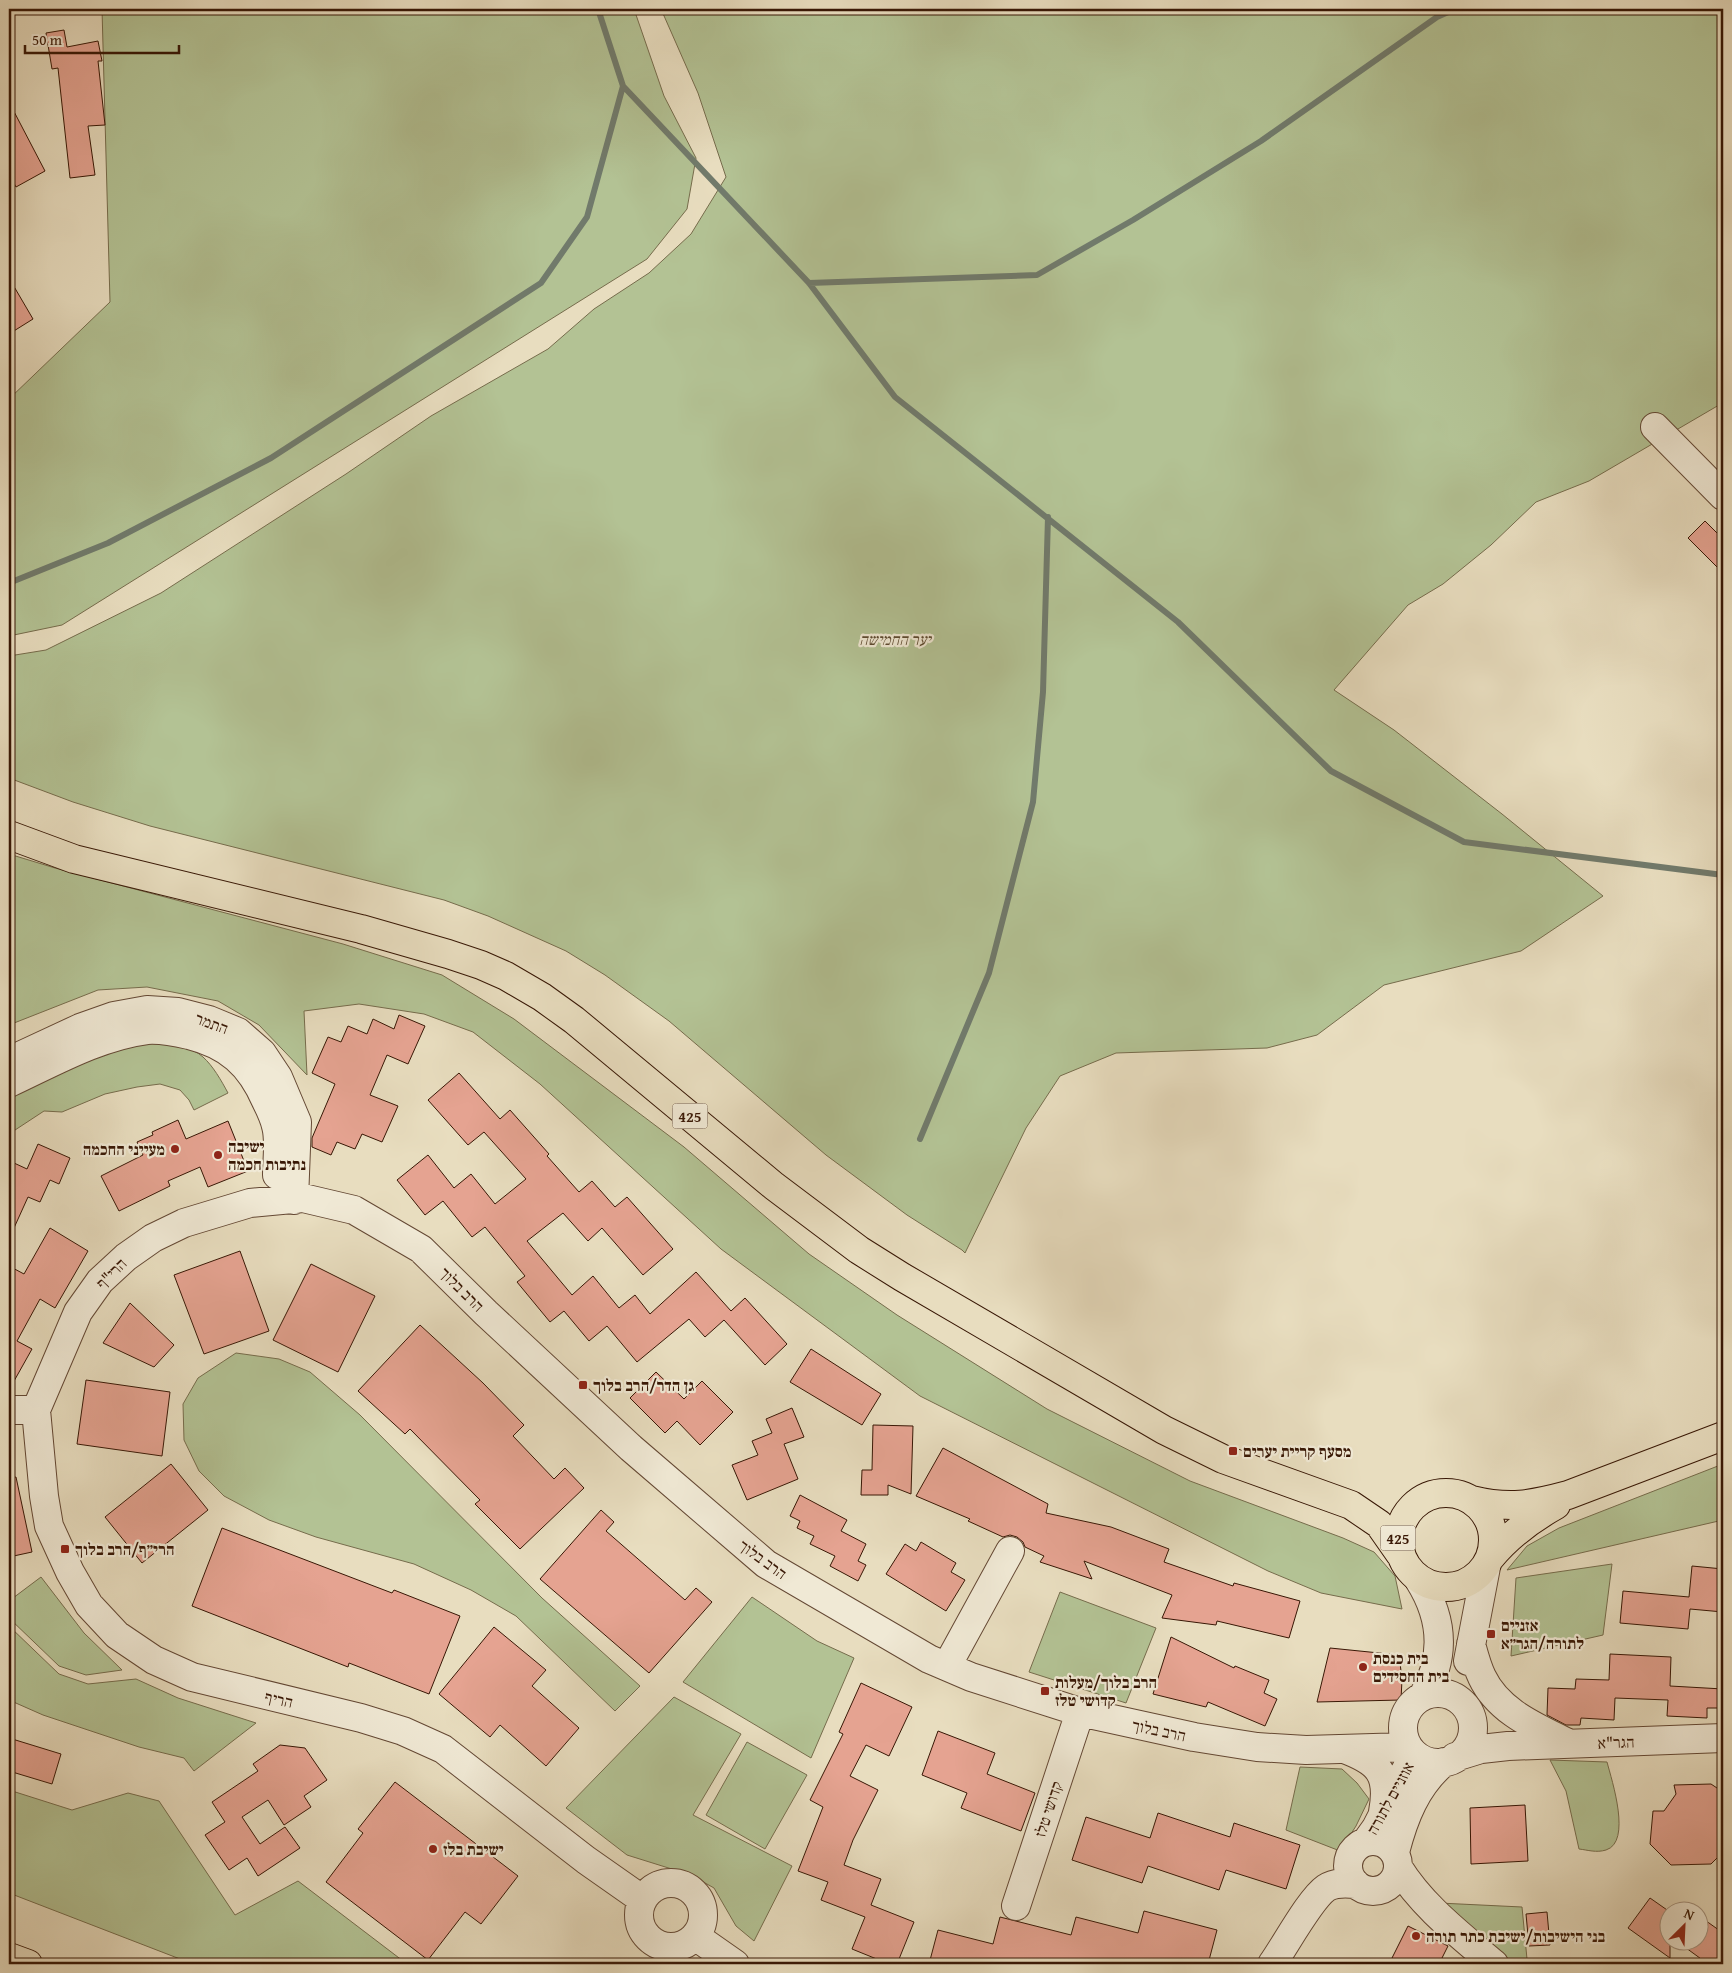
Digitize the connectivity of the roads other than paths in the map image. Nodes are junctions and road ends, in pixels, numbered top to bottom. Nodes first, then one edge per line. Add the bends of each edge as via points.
1 (1655, 427) dead end
2 (1723, 496) edge
3 (9, 836) edge
4 (9, 1061) edge
5 (9, 1083) edge
6 (286, 1201) junction
7 (250, 1203) joint
8 (9, 1410) edge
9 (36, 1410) junction
10 (1723, 1436) edge
11 (1590, 1486) junction
12 (1329, 1496) junction
13 (1424, 1497) junction
14 (1472, 1500) junction
15 (1010, 1551) dead end
16 (1400, 1554) junction
17 (1488, 1562) junction
18 (1419, 1580) junction
19 (1471, 1644) junction
20 (947, 1666) junction
21 (1414, 1705) junction
22 (1080, 1712) junction
23 (1470, 1719) junction
24 (1723, 1738) edge
25 (1569, 1744) junction
26 (1508, 1746) junction
27 (1334, 1749) junction
28 (1410, 1750) junction
29 (1450, 1760) junction
30 (1382, 1816) junction
31 (1366, 1842) junction
32 (1396, 1860) junction
33 (1366, 1888) junction
34 (643, 1900) junction
35 (1016, 1906) dead end
36 (1439, 1918) junction
37 (695, 1936) junction
38 (9, 1957) edge
39 (28, 1964) edge
40 (736, 1964) edge
41 (1272, 1964) edge
42 (1494, 1964) edge

1 - 2 street
3 - 12 main road, 425 via 74,859 394,938 506,976 574,1020 818,1221 895,1273 1164,1430 1223,1459
4 - 6 street, התמר via 80,1028 114,1016 147,1010 178,1012 238,1032 262,1053 278,1076 297,1122
5 - 6 street, התמר via 88,1047 126,1034 157,1030 203,1039 227,1050 247,1067 260,1086 277,1126
6 - 7 street, הרב בלוך
6 - 20 street, הרב בלוך via 303,1198 354,1210 421,1249 624,1441 766,1564 929,1659
7 - 9 street, הרי"ף via 184,1223 153,1238 100,1281 78,1312
8 - 9 street
9 - 34 street, הריף via 49,1526 70,1572 90,1605 117,1635 154,1660 192,1676 361,1718 403,1731 443,1749
10 - 11 main road, 425
11 - 14 main road, 425 via 1525,1506 1493,1505
11 - 17 main road, 425 via 1535,1517 1500,1546
12 - 13 main road, 425 via 1398,1504
12 - 16 main road, 425 via 1367,1514 1379,1524
13 - 14 main road, 425 via 1456,1494
13 - 16 main road, 425 via 1413,1505 1399,1527
14 - 17 main road via 1484,1511 1491,1526 1493,1542
15 - 20 street
16 - 18 main road, 425 via 1407,1568
17 - 18 main road, 425 via 1475,1578 1462,1585 1448,1588
17 - 19 street
18 - 21 street via 1436,1615 1439,1648 1432,1681
19 - 23 street via 1465,1680
19 - 25 street via 1482,1677 1498,1700 1526,1723
20 - 22 street, הרב בלוך
21 - 23 street via 1436,1693 1448,1694 1458,1699
21 - 27 street, הרב בלוך via 1378,1733
21 - 28 street via 1402,1724
22 - 27 street, הרב בלוך via 1203,1739 1257,1747
22 - 35 street, קדושי טלז
23 - 26 street, הגר"א via 1496,1743
23 - 29 street via 1470,1742 1464,1752
24 - 25 street, הגר"א
25 - 26 street, הגר"א
26 - 29 street, הגר"א via 1481,1749
27 - 28 street, הרב בלוך
27 - 30 street via 1357,1754 1379,1770 1386,1793
28 - 29 street via 1427,1761
28 - 30 street, אוזניים לתורה
29 - 32 street, אוזניים לתורה via 1432,1773 1410,1805 1401,1828
30 - 31 street, אוזניים לתורה
31 - 32 street via 1382,1843
31 - 33 street via 1353,1850 1348,1872
32 - 33 street via 1397,1874 1389,1885
32 - 36 street via 1419,1896
33 - 36 street via 1412,1904
33 - 41 street via 1341,1883 1326,1887
34 - 37 street via 640,1921 652,1940 672,1946 683,1944
34 - 37 street via 659,1885 675,1884 690,1889 702,1905 701,1927
36 - 42 street
37 - 40 street
38 - 39 main road

